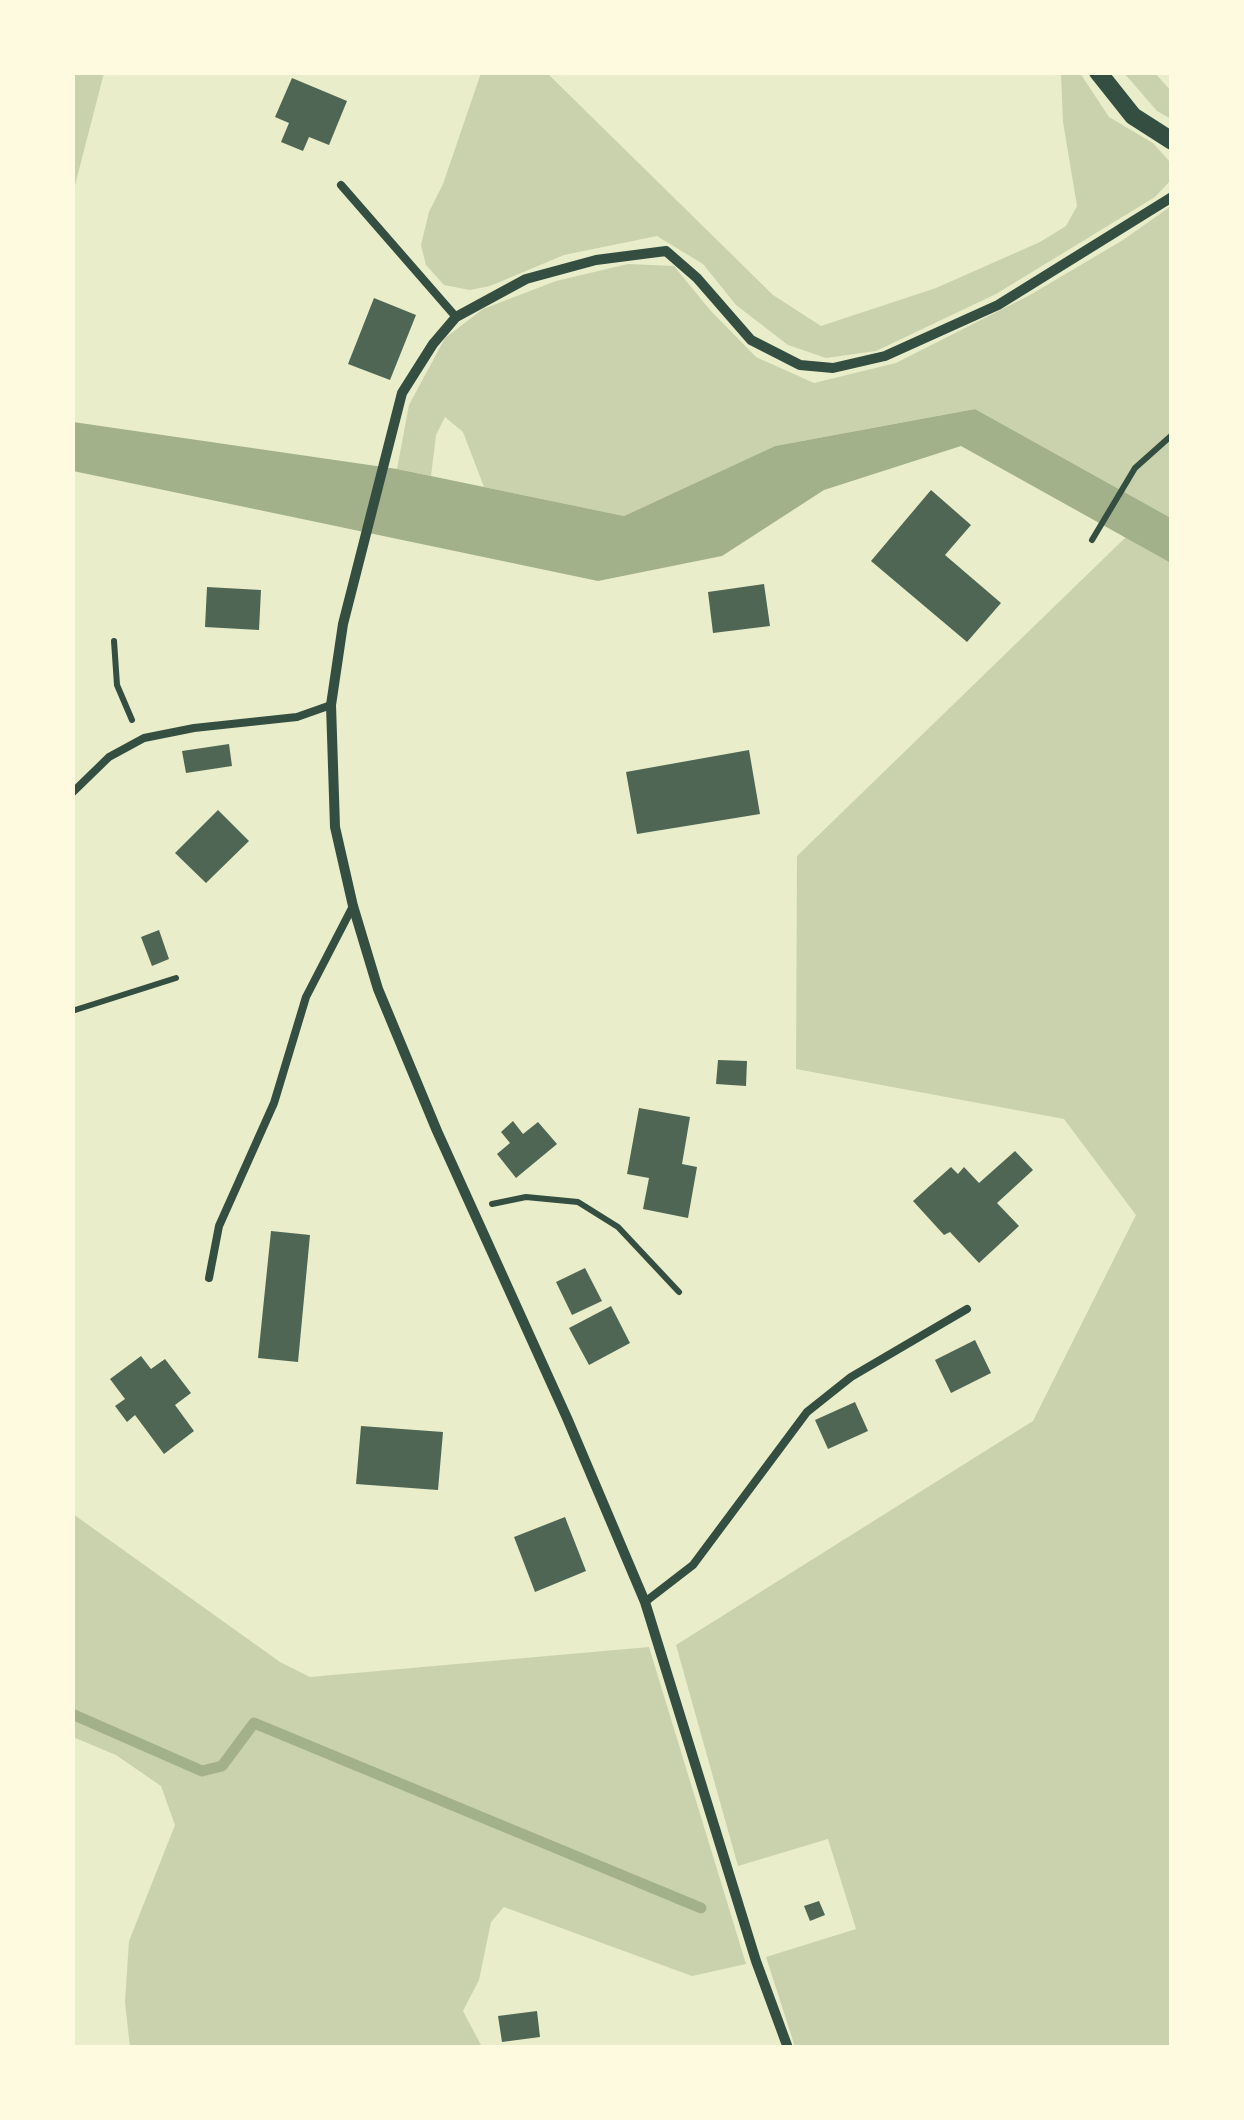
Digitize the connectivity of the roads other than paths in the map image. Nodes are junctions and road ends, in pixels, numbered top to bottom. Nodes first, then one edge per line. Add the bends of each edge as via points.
1 (1098, 72) edge
2 (1172, 141) edge
3 (341, 185) dead end
4 (1172, 197) edge
5 (456, 317) junction
6 (331, 704) junction
7 (72, 793) edge
8 (352, 906) junction
9 (209, 1278) dead end
10 (967, 1309) dead end
11 (645, 1602) junction
12 (788, 2048) edge

1 - 2 street via 1132,116
3 - 5 lane
4 - 5 street via 998,305 885,356 832,368 800,365 751,340 666,251 526,279
5 - 6 street via 402,393 343,624
6 - 7 lane via 297,717 144,738 109,757
6 - 8 street via 335,827
8 - 9 lane via 306,996 274,1103 219,1226
8 - 11 street via 378,989
10 - 11 lane via 807,1412 692,1565
11 - 12 street

